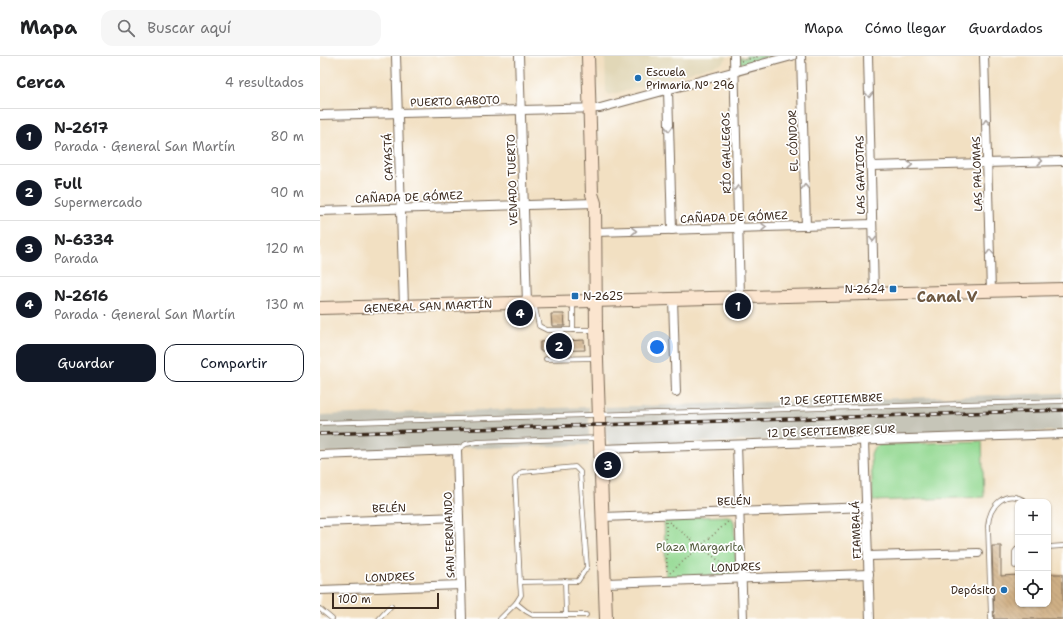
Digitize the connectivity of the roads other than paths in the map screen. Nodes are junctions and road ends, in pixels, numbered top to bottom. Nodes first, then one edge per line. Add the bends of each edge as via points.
1 (396, 56) edge
2 (519, 56) edge
3 (588, 56) edge
4 (596, 56) edge
5 (792, 56) edge
6 (801, 56) edge
7 (868, 56) edge
8 (984, 56) edge
9 (737, 57) edge
10 (734, 72) junction
11 (668, 90) junction
12 (593, 108) junction
13 (521, 110) junction
14 (398, 113) junction
15 (320, 115) edge
16 (1063, 161) edge
17 (987, 163) junction
18 (871, 166) junction
19 (595, 203) junction
20 (524, 205) junction
21 (401, 209) junction
22 (320, 211) edge
23 (872, 224) junction
24 (806, 226) junction
25 (738, 228) junction
26 (672, 230) junction
27 (596, 232) junction
28 (1063, 289) edge
29 (991, 291) junction
30 (874, 294) junction
31 (740, 297) junction
32 (673, 299) junction
33 (596, 301) junction
34 (573, 302) junction
35 (531, 303) junction
36 (404, 306) junction
37 (320, 308) edge
38 (573, 330) junction
39 (596, 331) junction
40 (597, 358) junction
41 (546, 359) dead end
42 (676, 392) dead end
43 (1063, 401) edge
44 (600, 415) junction
45 (320, 423) edge
46 (1063, 434) edge
47 (864, 441) junction
48 (600, 444) junction
49 (737, 445) junction
50 (457, 450) junction
51 (320, 455) edge
52 (1020, 499) edge
53 (866, 507) junction
54 (740, 512) junction
55 (459, 517) junction
56 (603, 517) junction
57 (320, 522) edge
58 (1063, 546) edge
59 (1051, 547) edge
60 (978, 553) dead end
61 (868, 556) junction
62 (869, 574) junction
63 (742, 578) junction
64 (565, 581) junction
65 (520, 582) junction
66 (604, 583) junction
67 (461, 585) junction
68 (320, 590) edge
69 (516, 603) junction
70 (391, 606) dead end
71 (320, 609) edge
72 (566, 615) junction
73 (586, 615) dead end
74 (332, 619) edge
75 (379, 619) edge
76 (462, 619) edge
77 (500, 619) edge
78 (606, 619) edge
79 (743, 619) edge
80 (870, 619) edge
81 (990, 619) edge

1 - 14 street, CAYASTÁ
2 - 13 street, VENADO TUERTO
3 - 12 main road
4 - 12 main road
5 - 10 street, PUERTO GABOTO
24 -> 6 street, EL CÓNDOR
7 -> 18 street, LAS GAVIOTAS
17 -> 8 street, LAS PALOMAS
9 - 10 street, RÍO GALLEGOS
10 - 11 street, PUERTO GABOTO
25 -> 10 street, RÍO GALLEGOS
11 - 12 street, PUERTO GABOTO
11 -> 26 street
12 - 13 street, PUERTO GABOTO
12 - 19 main road via 592,194
13 - 14 street, PUERTO GABOTO
13 - 20 street, VENADO TUERTO
14 - 15 street, PUERTO GABOTO
14 - 21 street, CAYASTÁ
17 -> 16 street
18 -> 17 street
29 -> 17 street, LAS PALOMAS
18 - 23 street, LAS GAVIOTAS
19 - 20 street, CAÑADA DE GÓMEZ
19 - 27 main road
20 - 21 street, CAÑADA DE GÓMEZ
20 - 35 street, VENADO TUERTO
21 - 22 street, CAÑADA DE GÓMEZ
21 - 36 street, CAYASTÁ
23 - 24 street, CAÑADA DE GÓMEZ
23 -> 30 street, LAS GAVIOTAS
25 -> 24 street, CAÑADA DE GÓMEZ
25 - 26 street, CAÑADA DE GÓMEZ
25 - 31 street, RÍO GALLEGOS
27 -> 26 street, CAÑADA DE GÓMEZ
27 - 33 main road
28 - 29 main road, GENERAL SAN MARTÍN
29 - 30 main road, GENERAL SAN MARTÍN
30 - 31 main road, GENERAL SAN MARTÍN
31 - 32 main road, GENERAL SAN MARTÍN
32 - 33 main road, GENERAL SAN MARTÍN
32 - 42 street
33 - 34 main road, GENERAL SAN MARTÍN
33 - 39 main road
34 - 35 main road, GENERAL SAN MARTÍN
34 - 38 lane
35 - 36 main road, GENERAL SAN MARTÍN
35 - 38 lane via 539,326 547,330
36 - 37 main road, GENERAL SAN MARTÍN
38 - 39 lane
39 - 40 main road
40 - 41 lane
40 - 44 main road
43 - 44 lane, 12 DE SEPTIEMBRE
44 - 45 lane, 12 DE SEPTIEMBRE
44 - 48 main road
46 - 47 street, 12 DE SEPTIEMBRE SUR
47 - 49 street, 12 DE SEPTIEMBRE SUR
47 - 53 street, FIAMBALÁ
48 - 49 street, 12 DE SEPTIEMBRE SUR
48 - 50 lane via 477,442 466,444
48 - 56 main road
49 - 54 street
50 - 51 street
50 - 55 street, SAN FERNANDO
52 - 81 lane via 1005,498 996,504 990,514
53 - 54 street, BELÉN
53 - 61 street, FIAMBALÁ
54 - 56 street, BELÉN
54 - 63 street
55 - 57 street, BELÉN
55 - 67 street, SAN FERNANDO
56 - 66 main road
58 - 59 lane
60 - 61 street
61 - 62 street, FIAMBALÁ
62 - 63 street, LONDRES
62 - 80 street, FIAMBALÁ
63 - 66 street, LONDRES
63 - 79 street
64 - 65 lane
64 - 65 lane via 578,581 587,568 580,472 575,467 522,472 515,480
64 - 72 lane
65 - 69 lane via 521,595
66 - 78 main road
67 - 68 street, LONDRES
67 - 76 street, SAN FERNANDO
69 - 72 lane via 533,615
69 - 77 lane
70 - 75 lane
71 - 74 lane
72 - 73 lane

